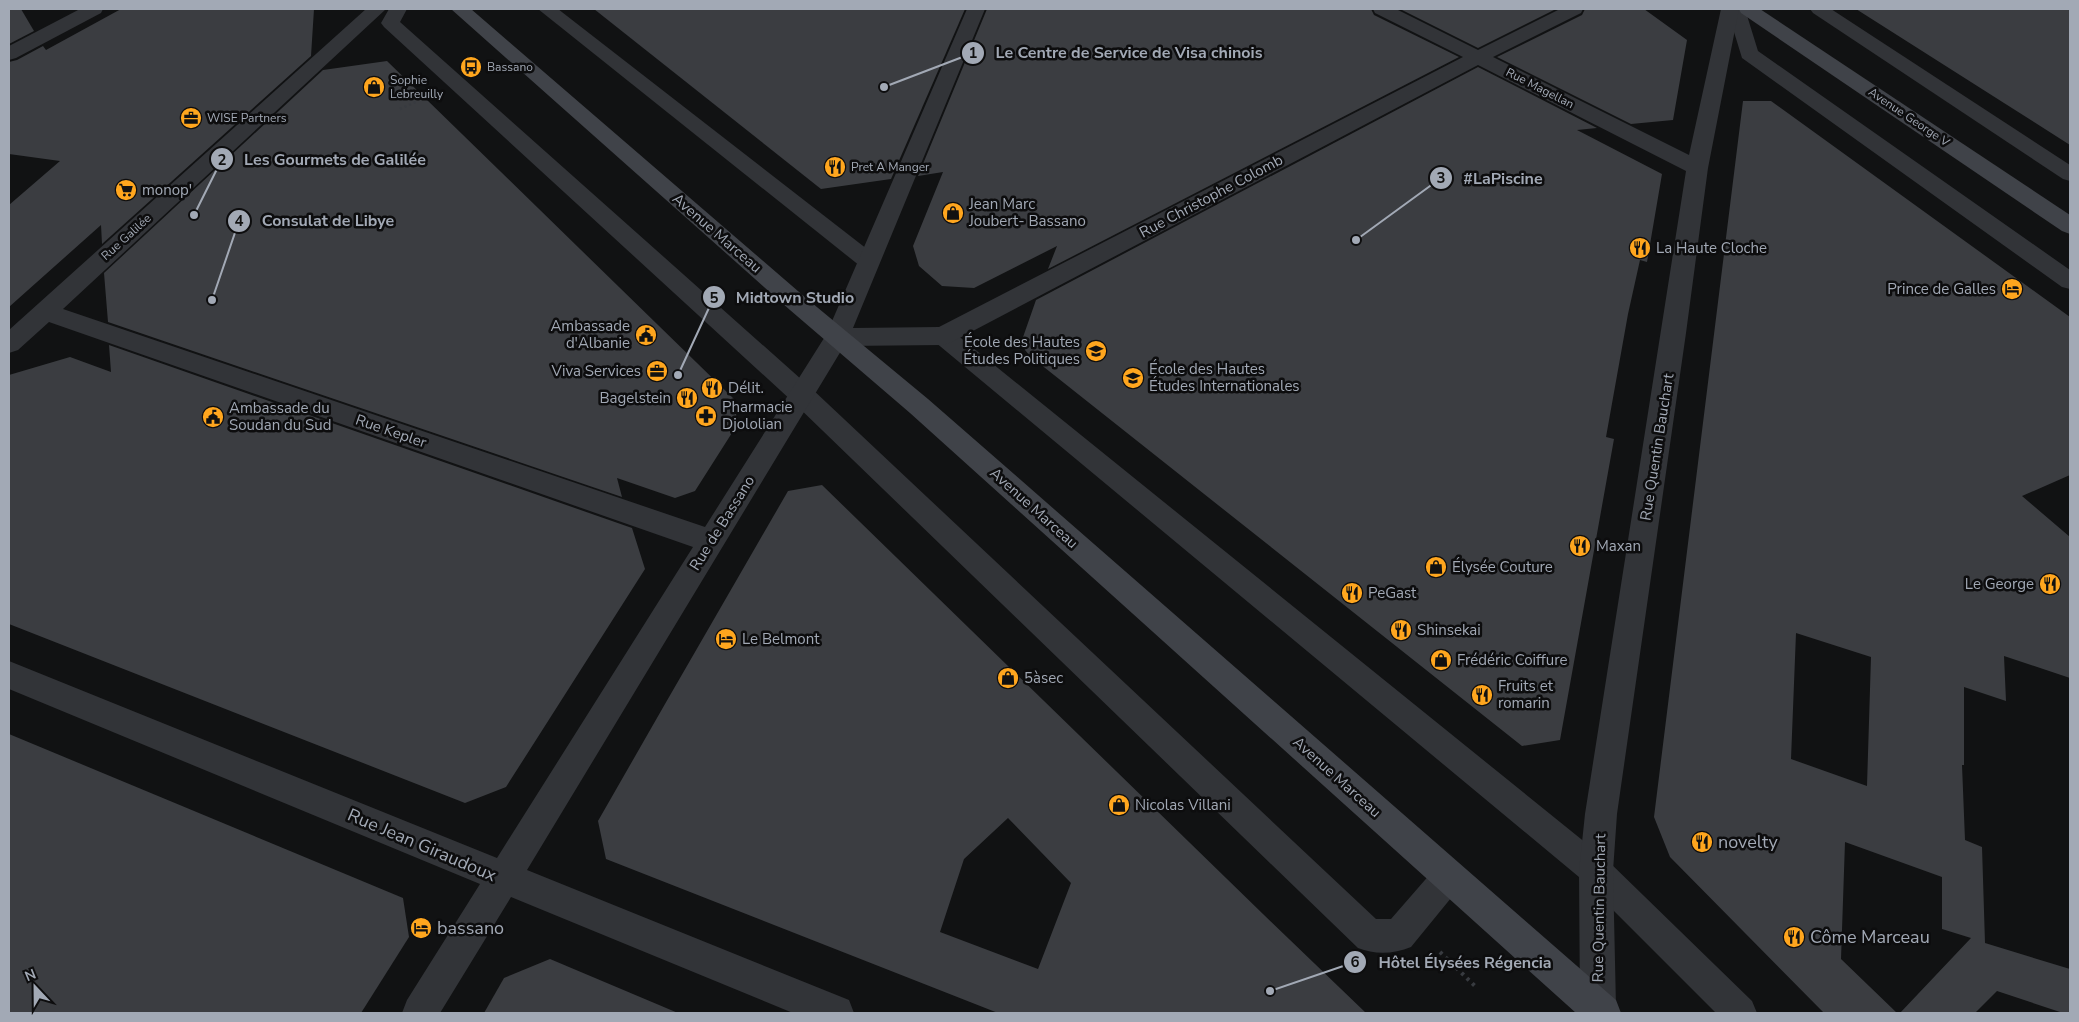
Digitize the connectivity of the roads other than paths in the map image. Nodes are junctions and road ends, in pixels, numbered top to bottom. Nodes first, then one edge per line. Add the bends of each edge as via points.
1 (94, 9) edge
2 (377, 9) edge
3 (398, 9) edge
4 (460, 9) edge
5 (547, 9) edge
6 (976, 9) edge
7 (1382, 9) edge
8 (1574, 9) edge
9 (1730, 9) edge
10 (1736, 9) edge
11 (1748, 9) edge
12 (1819, 9) edge
13 (9, 54) edge
14 (1479, 57) junction
15 (1696, 168) junction
16 (2070, 174) edge
17 (2070, 226) edge
18 (868, 261) junction
19 (2070, 282) edge
20 (44, 311) junction
21 (943, 336) junction
22 (837, 337) junction
23 (9, 344) edge
24 (802, 395) junction
25 (710, 541) junction
26 (9, 676) edge
27 (1596, 871) junction
28 (1448, 876) junction
29 (502, 878) junction
30 (1599, 1011) edge
31 (420, 1013) edge
32 (836, 1013) edge
33 (1740, 1013) edge

1 - 13 street
2 - 20 street, Rue Galilée
3 - 24 lane via 390,23
4 - 22 main road, Avenue Marceau
5 - 18 lane
6 - 18 street, Rue de Bassano
7 - 14 street, Rue Magellan
8 - 14 street, Rue Christophe Colomb
9 - 15 street, Rue Quentin Bauchart
10 - 19 lane via 1749,54
11 - 17 main road, Avenue George V
12 - 16 lane
14 - 15 street, Rue Magellan
14 - 21 street, Rue Christophe Colomb
15 - 27 street, Rue Quentin Bauchart via 1601,814
18 - 22 street, Rue de Bassano
20 - 23 street, Rue Galilée
20 - 25 street, Rue Kepler
21 - 22 street, Rue Christophe Colomb
21 - 27 lane
22 - 24 street, Rue de Bassano
22 - 28 main road, Avenue Marceau via 919,406
24 - 25 street, Rue de Bassano
24 - 28 lane via 1370,936 1399,935
25 - 29 street, Rue de Bassano
26 - 29 street, Rue Jean Giraudoux
27 - 30 street, Rue Quentin Bauchart
27 - 33 lane
28 - 30 main road, Avenue Marceau
29 - 31 street, Rue de Bassano
29 - 32 street, Rue Jean Giraudoux

